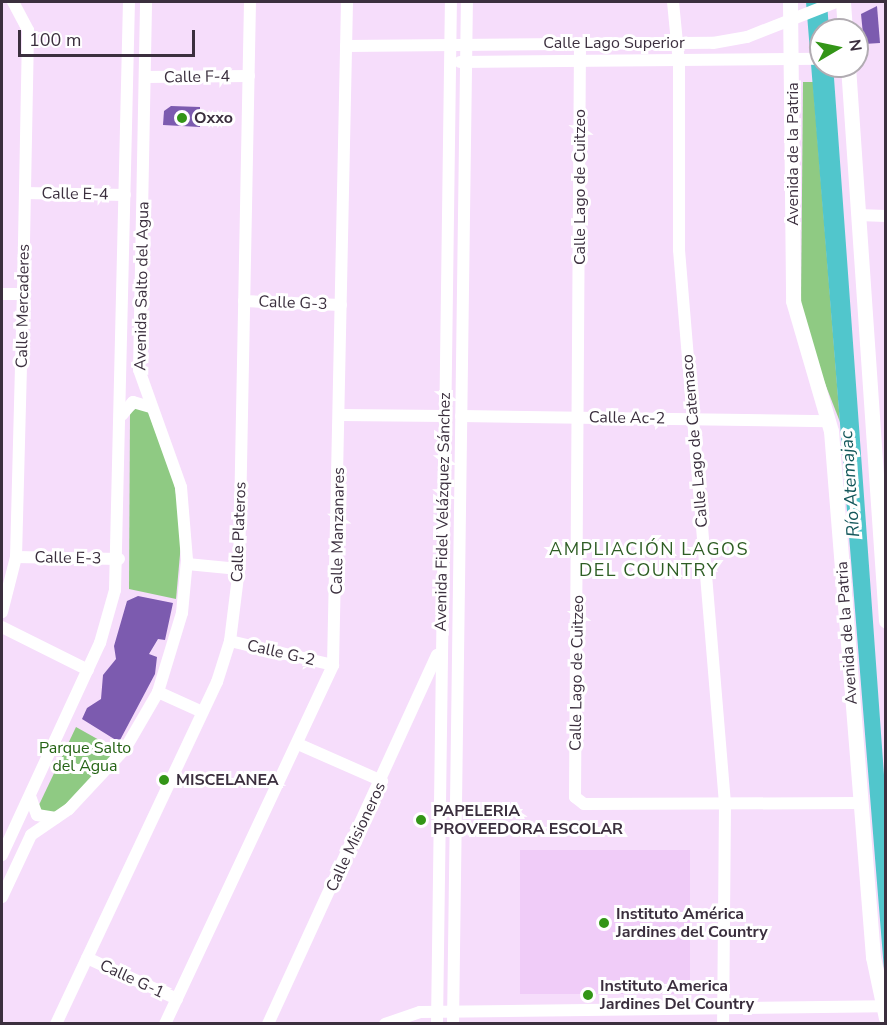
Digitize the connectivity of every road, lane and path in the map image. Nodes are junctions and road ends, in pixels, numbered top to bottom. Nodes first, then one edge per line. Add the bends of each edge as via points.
1 (13, 2) edge
2 (129, 2) edge
3 (146, 2) edge
4 (250, 2) edge
5 (346, 2) edge
6 (450, 2) edge
7 (467, 2) edge
8 (673, 2) edge
9 (790, 2) edge
10 (835, 2) edge
11 (843, 2) edge
12 (797, 17) junction
13 (844, 18) edge
14 (450, 43) junction
15 (580, 43) junction
16 (678, 43) junction
17 (467, 44) junction
18 (346, 46) junction
19 (433, 49) junction
20 (798, 60) junction
21 (809, 60) edge
22 (450, 62) junction
23 (466, 63) junction
24 (679, 63) junction
25 (579, 65) junction
26 (249, 76) junction
27 (145, 77) junction
28 (849, 78) edge
29 (449, 133) junction
30 (465, 133) junction
31 (25, 193) junction
32 (125, 195) junction
33 (858, 215) junction
34 (885, 216) edge
35 (124, 245) junction
36 (142, 245) junction
37 (2, 294) edge
38 (23, 294) junction
39 (244, 302) junction
40 (341, 305) junction
41 (151, 407) junction
42 (340, 415) junction
43 (446, 416) junction
44 (461, 416) junction
45 (581, 418) junction
46 (693, 419) junction
47 (121, 421) junction
48 (829, 421) junction
49 (444, 482) junction
50 (460, 482) junction
51 (882, 526) edge
52 (16, 557) junction
53 (119, 559) junction
54 (187, 564) junction
55 (239, 569) junction
56 (884, 576) edge
57 (5, 593) edge
58 (2, 612) edge
59 (885, 621) edge
60 (2, 627) edge
61 (230, 641) junction
62 (440, 648) junction
63 (333, 664) junction
64 (88, 670) junction
65 (158, 692) junction
66 (202, 712) junction
67 (298, 744) junction
68 (382, 781) junction
69 (31, 792) junction
70 (861, 803) junction
71 (725, 804) junction
72 (56, 818) junction
73 (2, 855) edge
74 (2, 897) edge
75 (87, 958) junction
76 (177, 999) junction
77 (884, 1012) edge
78 (437, 1018) edge
79 (453, 1018) edge
80 (627, 1018) edge
81 (723, 1018) edge
82 (540, 1019) edge
83 (56, 1023) edge
84 (165, 1023) edge
85 (268, 1023) edge
86 (385, 1023) edge

1 - 31 street, Calle Mercaderes via 28,30
2 - 32 street, Avenida Salto del Agua
3 - 27 street, Avenida Salto del Agua
4 - 26 street, Calle Plateros
5 - 18 street, Calle Manzanares
6 - 14 street, Avenida Fidel Velázquez Sánchez
7 - 17 street, Avenida Fidel Velázquez Sánchez
8 - 16 street, Calle Lago de Catemaco
9 - 12 main road, Avenida de la Patria
10 - 12 street, Calle Lago Superior
11 - 13 main road
12 - 16 street, Calle Lago Superior via 729,41
12 - 20 main road, Avenida de la Patria
14 - 17 street, Calle Lago Superior
14 - 19 street, Calle Lago Superior
14 - 22 street, Avenida Fidel Velázquez Sánchez
15 - 16 street, Calle Lago Superior
15 - 17 street, Calle Lago Superior
15 - 25 street, Calle Lago de Cuitzeo
16 - 24 street, Calle Lago de Catemaco
17 - 23 street, Avenida Fidel Velázquez Sánchez
18 - 19 street, Calle Lago Superior
18 - 40 street, Calle Manzanares
19 - 22 street
20 - 21 street, Calle Lago Superior
20 - 24 street, Calle Lago Superior
20 - 48 main road, Avenida de la Patria via 793,301
22 - 23 street, Calle Lago Superior
22 - 29 street, Avenida Fidel Velázquez Sánchez
23 - 25 street, Calle Lago Superior
23 - 30 street, Avenida Fidel Velázquez Sánchez
24 - 25 street, Calle Lago Superior
24 - 46 street, Calle Lago de Catemaco via 679,250
25 - 45 street, Calle Lago de Cuitzeo
26 - 27 street, Calle F-4
26 - 39 street, Calle Plateros
27 - 36 street, Avenida Salto del Agua
28 - 33 main road
29 - 30 street
29 - 43 street, Avenida Fidel Velázquez Sánchez
30 - 44 street, Avenida Fidel Velázquez Sánchez
31 - 32 street, Calle E-4
31 - 38 street, Calle Mercaderes
32 - 35 street, Avenida Salto del Agua
33 - 34 street
33 - 51 main road
35 - 36 street
35 - 47 street, Avenida Salto del Agua
36 - 41 street, Avenida Salto del Agua via 140,370
37 - 38 street
38 - 52 street, Calle Mercaderes
39 - 40 street, Calle G-3
39 - 55 street, Calle Plateros
40 - 42 street, Calle Manzanares
41 - 47 street via 133,402
41 - 54 street, Avenida Salto del Agua via 181,487
42 - 43 street
42 - 63 street, Calle Manzanares
43 - 49 street, Avenida Fidel Velázquez Sánchez
44 - 45 street, Calle Ac-2
44 - 50 street, Avenida Fidel Velázquez Sánchez
45 - 46 street, Calle Ac-2
45 - 71 street, Calle Lago de Cuitzeo via 575,797 584,804
46 - 48 street, Calle Ac-2
46 - 71 street, Calle Lago de Catemaco
47 - 53 street, Avenida Salto del Agua
48 - 70 main road, Avenida de la Patria
49 - 50 street
49 - 62 street, Avenida Fidel Velázquez Sánchez
50 - 79 street, Avenida Fidel Velázquez Sánchez
51 - 56 main road
52 - 53 street, Calle E-3
52 - 57 street, Calle Mercaderes
53 - 64 street, Avenida Salto del Agua via 110,615
54 - 55 street
54 - 65 street, Avenida Salto del Agua via 177,636
55 - 61 street, Calle Plateros
56 - 59 main road
57 - 58 street, Calle Mercaderes
60 - 64 street
61 - 63 street, Calle G-2
61 - 66 street, Calle Plateros
62 - 68 street, Calle Misioneros
62 - 78 street, Avenida Fidel Velázquez Sánchez
63 - 67 street, Calle Manzanares
64 - 69 street, Avenida Salto del Agua
65 - 66 street
65 - 72 street, Avenida Salto del Agua via 109,770
66 - 75 street, Calle Plateros
67 - 68 street
67 - 76 street, Calle Manzanares
68 - 85 street, Calle Misioneros
69 - 72 street via 33,812
69 - 73 street, Avenida Salto del Agua
70 - 71 street, Calle Lago de Cuitzeo
70 - 77 main road, Avenida de la Patria
71 - 81 street, Calle Lago de Catemaco
72 - 74 street, Avenida Salto del Agua via 31,835
75 - 76 street, Calle G-1
75 - 83 street, Calle Plateros
76 - 84 street, Calle Manzanares
77 - 81 street
78 - 79 street
78 - 86 street via 407,1014
79 - 82 street
80 - 81 street
80 - 82 street

